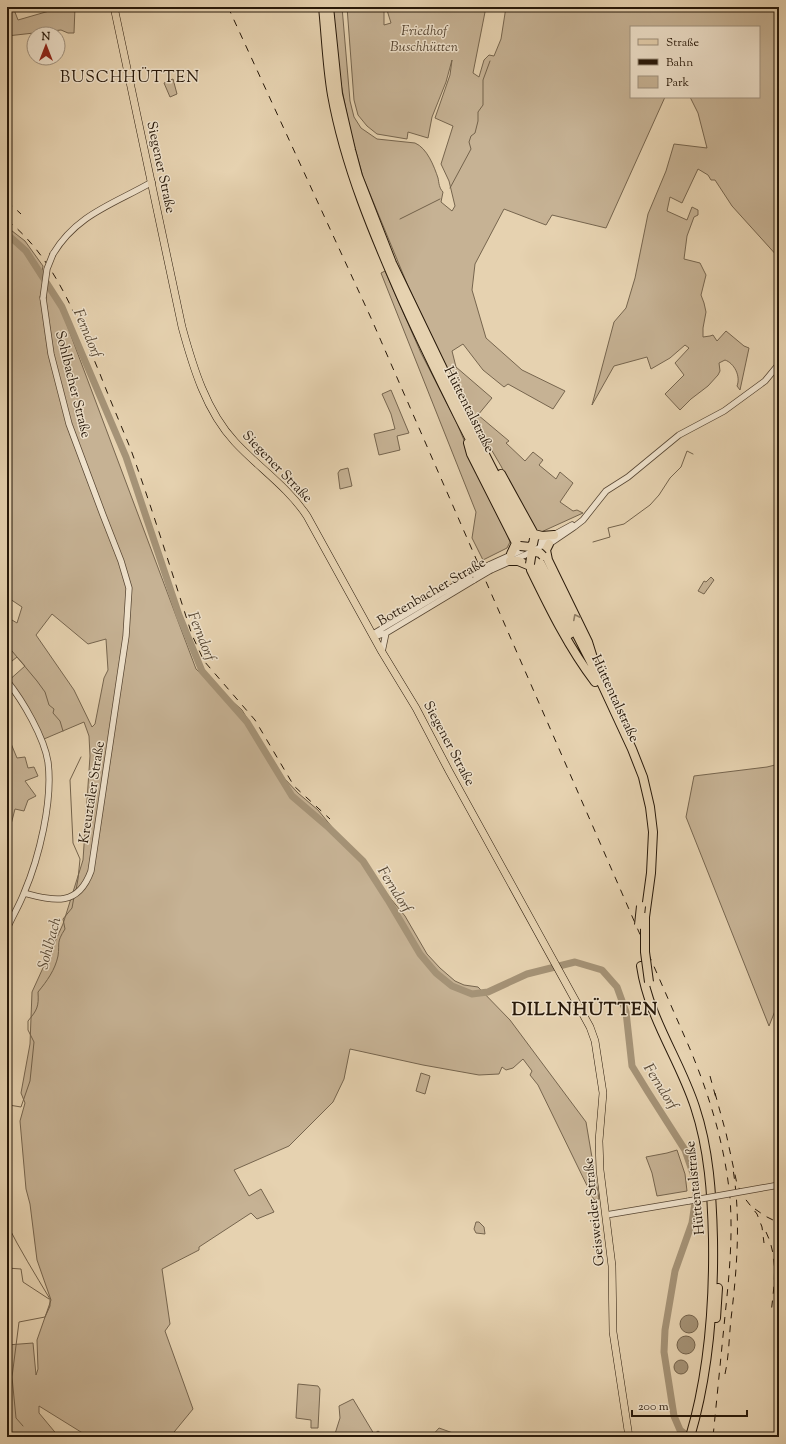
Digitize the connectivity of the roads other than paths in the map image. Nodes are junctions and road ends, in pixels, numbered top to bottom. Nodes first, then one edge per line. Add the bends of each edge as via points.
1 (114, 7) edge
2 (323, 7) edge
3 (329, 7) edge
4 (356, 177) junction
5 (152, 182) junction
6 (779, 364) edge
7 (465, 423) junction
8 (583, 520) junction
9 (554, 535) joint
10 (532, 548) junction
11 (511, 557) junction
12 (530, 565) junction
13 (474, 577) junction
14 (386, 633) junction
15 (373, 634) junction
16 (126, 636) joint
17 (382, 652) junction
18 (7, 681) edge
19 (598, 681) junction
20 (24, 893) junction
21 (7, 929) edge
22 (558, 969) joint
23 (779, 1185) edge
24 (606, 1215) junction
25 (699, 1412) junction
26 (629, 1437) edge
27 (690, 1437) edge
28 (696, 1437) edge

1 - 5 main road, Siegener Straße
2 - 4 highway, Hüttentalstraße via 332,95
3 - 4 highway, Hüttentalstraße via 338,94
4 - 7 highway, Hüttentalstraße via 418,333
5 - 15 main road, Siegener Straße via 182,327 191,359 208,401 233,440 298,502
5 - 16 street, Sohlbacher Straße, bridge via 84,219 60,241 47,269 43,298 51,354 69,424 129,588
6 - 8 street, Bottenbacher Straße via 765,381 710,419 678,435 628,477 606,491
7 - 10 highway via 487,449
7 - 10 highway via 471,454
7 - 19 highway, Hüttentalstraße
8 - 9 street, Bottenbacher Straße
8 - 10 street, Bottenbacher Straße
9 - 10 highway via 542,536
10 - 11 highway
10 - 11 street, Bottenbacher Straße
10 - 12 highway, bridge
19 -> 10 highway via 588,642
11 - 12 highway
11 - 13 street, Bottenbacher Straße, bridge
12 - 19 highway via 567,639 583,666
13 - 14 street, Bottenbacher Straße
13 - 15 street, Bottenbacher Straße
14 - 15 street, Bottenbacher Straße via 377,636
14 - 17 street
15 - 17 main road, Siegener Straße
16 - 20 street, Kreuztaler Straße via 91,871 87,882 71,896 61,899 51,900
17 - 22 main road, Siegener Straße via 416,708
18 - 20 street via 34,725 48,762 45,819
19 - 25 highway, Hüttentalstraße, bridge via 634,768 645,808 648,846 638,937 643,983 651,1008 696,1109 708,1169 713,1223 712,1296
19 - 25 highway, Hüttentalstraße, bridge via 639,766 650,807 653,846 644,952 649,982 661,1019 699,1102 714,1168 718,1223 718,1284 712,1355
20 - 21 street
22 - 24 main road, Geisweider Straße via 590,1027 598,1056 603,1098 599,1142 600,1170
23 - 24 street, bridge
24 - 26 main road, Geisweider Straße via 612,1266 613,1332
25 - 27 highway, Hüttentalstraße
25 - 28 highway, Hüttentalstraße

